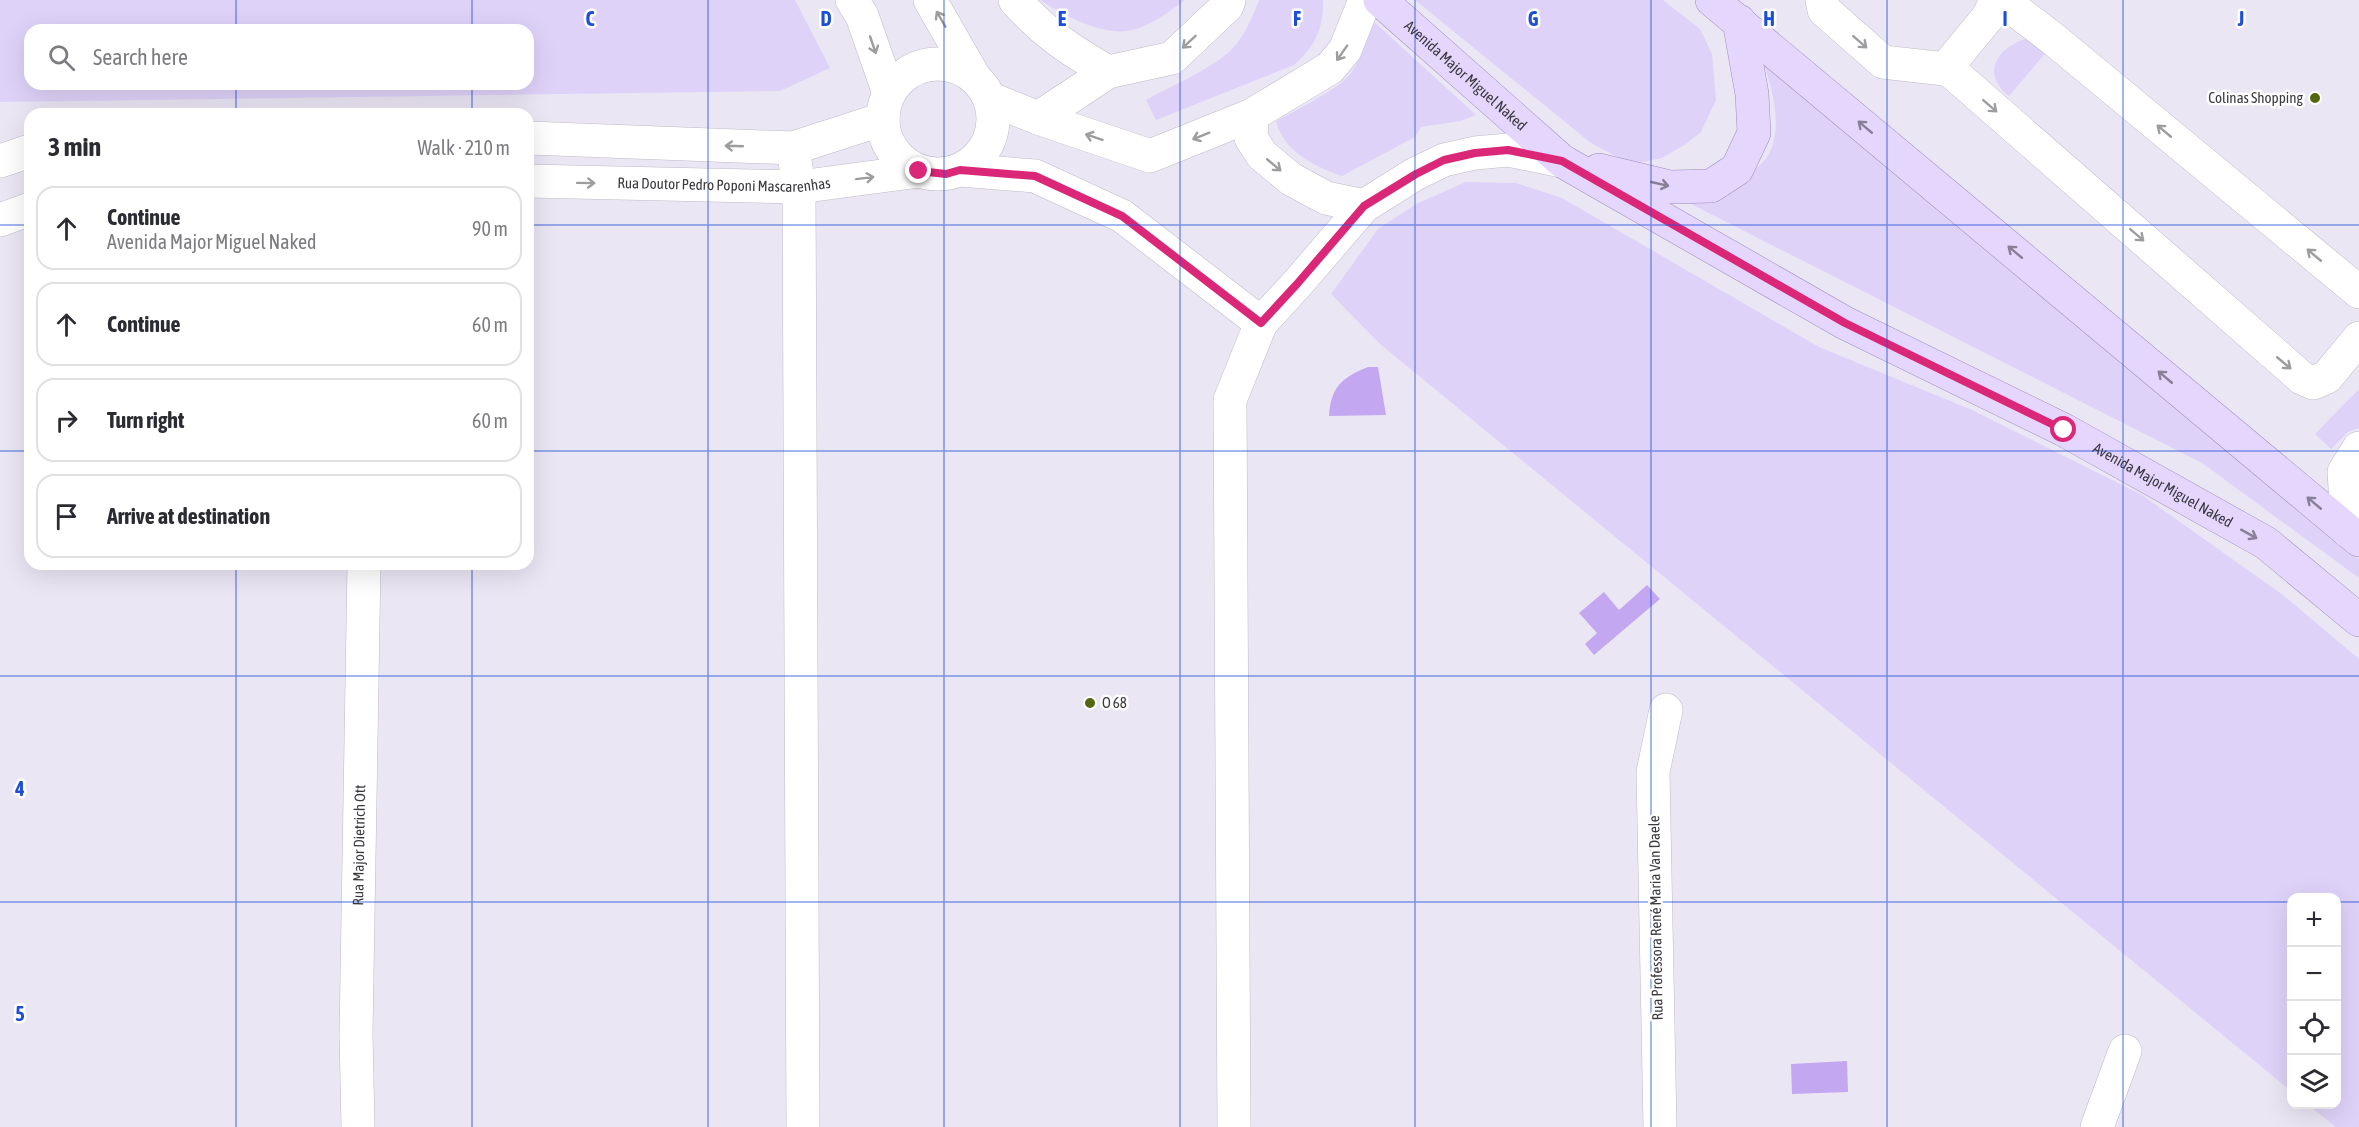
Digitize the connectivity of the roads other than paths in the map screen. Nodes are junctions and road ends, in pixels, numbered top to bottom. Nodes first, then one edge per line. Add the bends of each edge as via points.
1 (852, 0) edge
2 (930, 0) edge
3 (1015, 0) edge
4 (1229, 0) edge
5 (1365, 0) edge
6 (1380, 0) edge
7 (1712, 0) edge
8 (1822, 0) edge
9 (1996, 0) edge
10 (2002, 0) edge
11 (1739, 21) junction
12 (1946, 69) junction
13 (1108, 72) junction
14 (982, 87) junction
15 (886, 106) junction
16 (1252, 115) junction
17 (1038, 118) junction
18 (534, 138) edge
19 (793, 148) junction
20 (24, 153) edge
21 (0, 160) edge
22 (1562, 161) junction
23 (960, 170) junction
24 (919, 171) junction
25 (534, 182) edge
26 (799, 186) junction
27 (1364, 206) junction
28 (24, 211) edge
29 (0, 220) edge
30 (2359, 292) edge
31 (1261, 323) junction
32 (2359, 338) edge
33 (2359, 448) edge
34 (2354, 536) edge
35 (364, 570) edge
36 (2359, 620) edge
37 (1666, 710) dead end
38 (2125, 1051) dead end
39 (358, 1127) edge
40 (802, 1127) edge
41 (1234, 1127) edge
42 (1660, 1127) edge
43 (2097, 1127) edge

1 -> 15 street via 862,15
14 -> 2 street
3 - 13 street via 1064,46
4 -> 13 street via 1172,58
5 -> 16 street via 1346,50 1330,68
6 - 22 main road, Avenida Major Miguel Naked
7 - 11 main road
8 -> 12 street via 1824,10 1883,62
9 - 12 street via 1988,17
30 -> 10 street
22 -> 11 main road via 1670,187 1711,186 1737,169 1754,133 1752,94
34 -> 11 main road
12 -> 32 street via 2302,378 2313,383 2327,377
13 - 17 street
14 - 15 street via 955,66 936,63 901,78
14 - 17 street
14 - 23 street via 994,116 993,132 986,149
15 - 19 street
15 - 24 street via 885,135 893,151
16 -> 17 street via 1150,156
16 -> 27 street via 1251,138 1262,155 1291,179 1326,198
19 -> 18 street
19 - 26 street
20 - 21 street
22 - 27 street via 1508,150 1444,160
22 -> 36 main road, Avenida Major Miguel Naked via 1845,323 2064,430 2266,543
23 - 24 street via 946,174
23 - 31 street via 1035,176 1122,216
26 -> 24 street, Rua Doutor Pedro Poponi Mascarenhas
25 -> 26 street, Rua Doutor Pedro Poponi Mascarenhas
26 - 40 street
27 - 31 street
28 - 29 street
31 - 41 street via 1230,400
33 - 34 street via 2344,471
35 - 39 street, Rua Major Dietrich Ott
37 - 42 street, Rua Professora René Maria Van Daele via 1653,772
38 - 43 street

